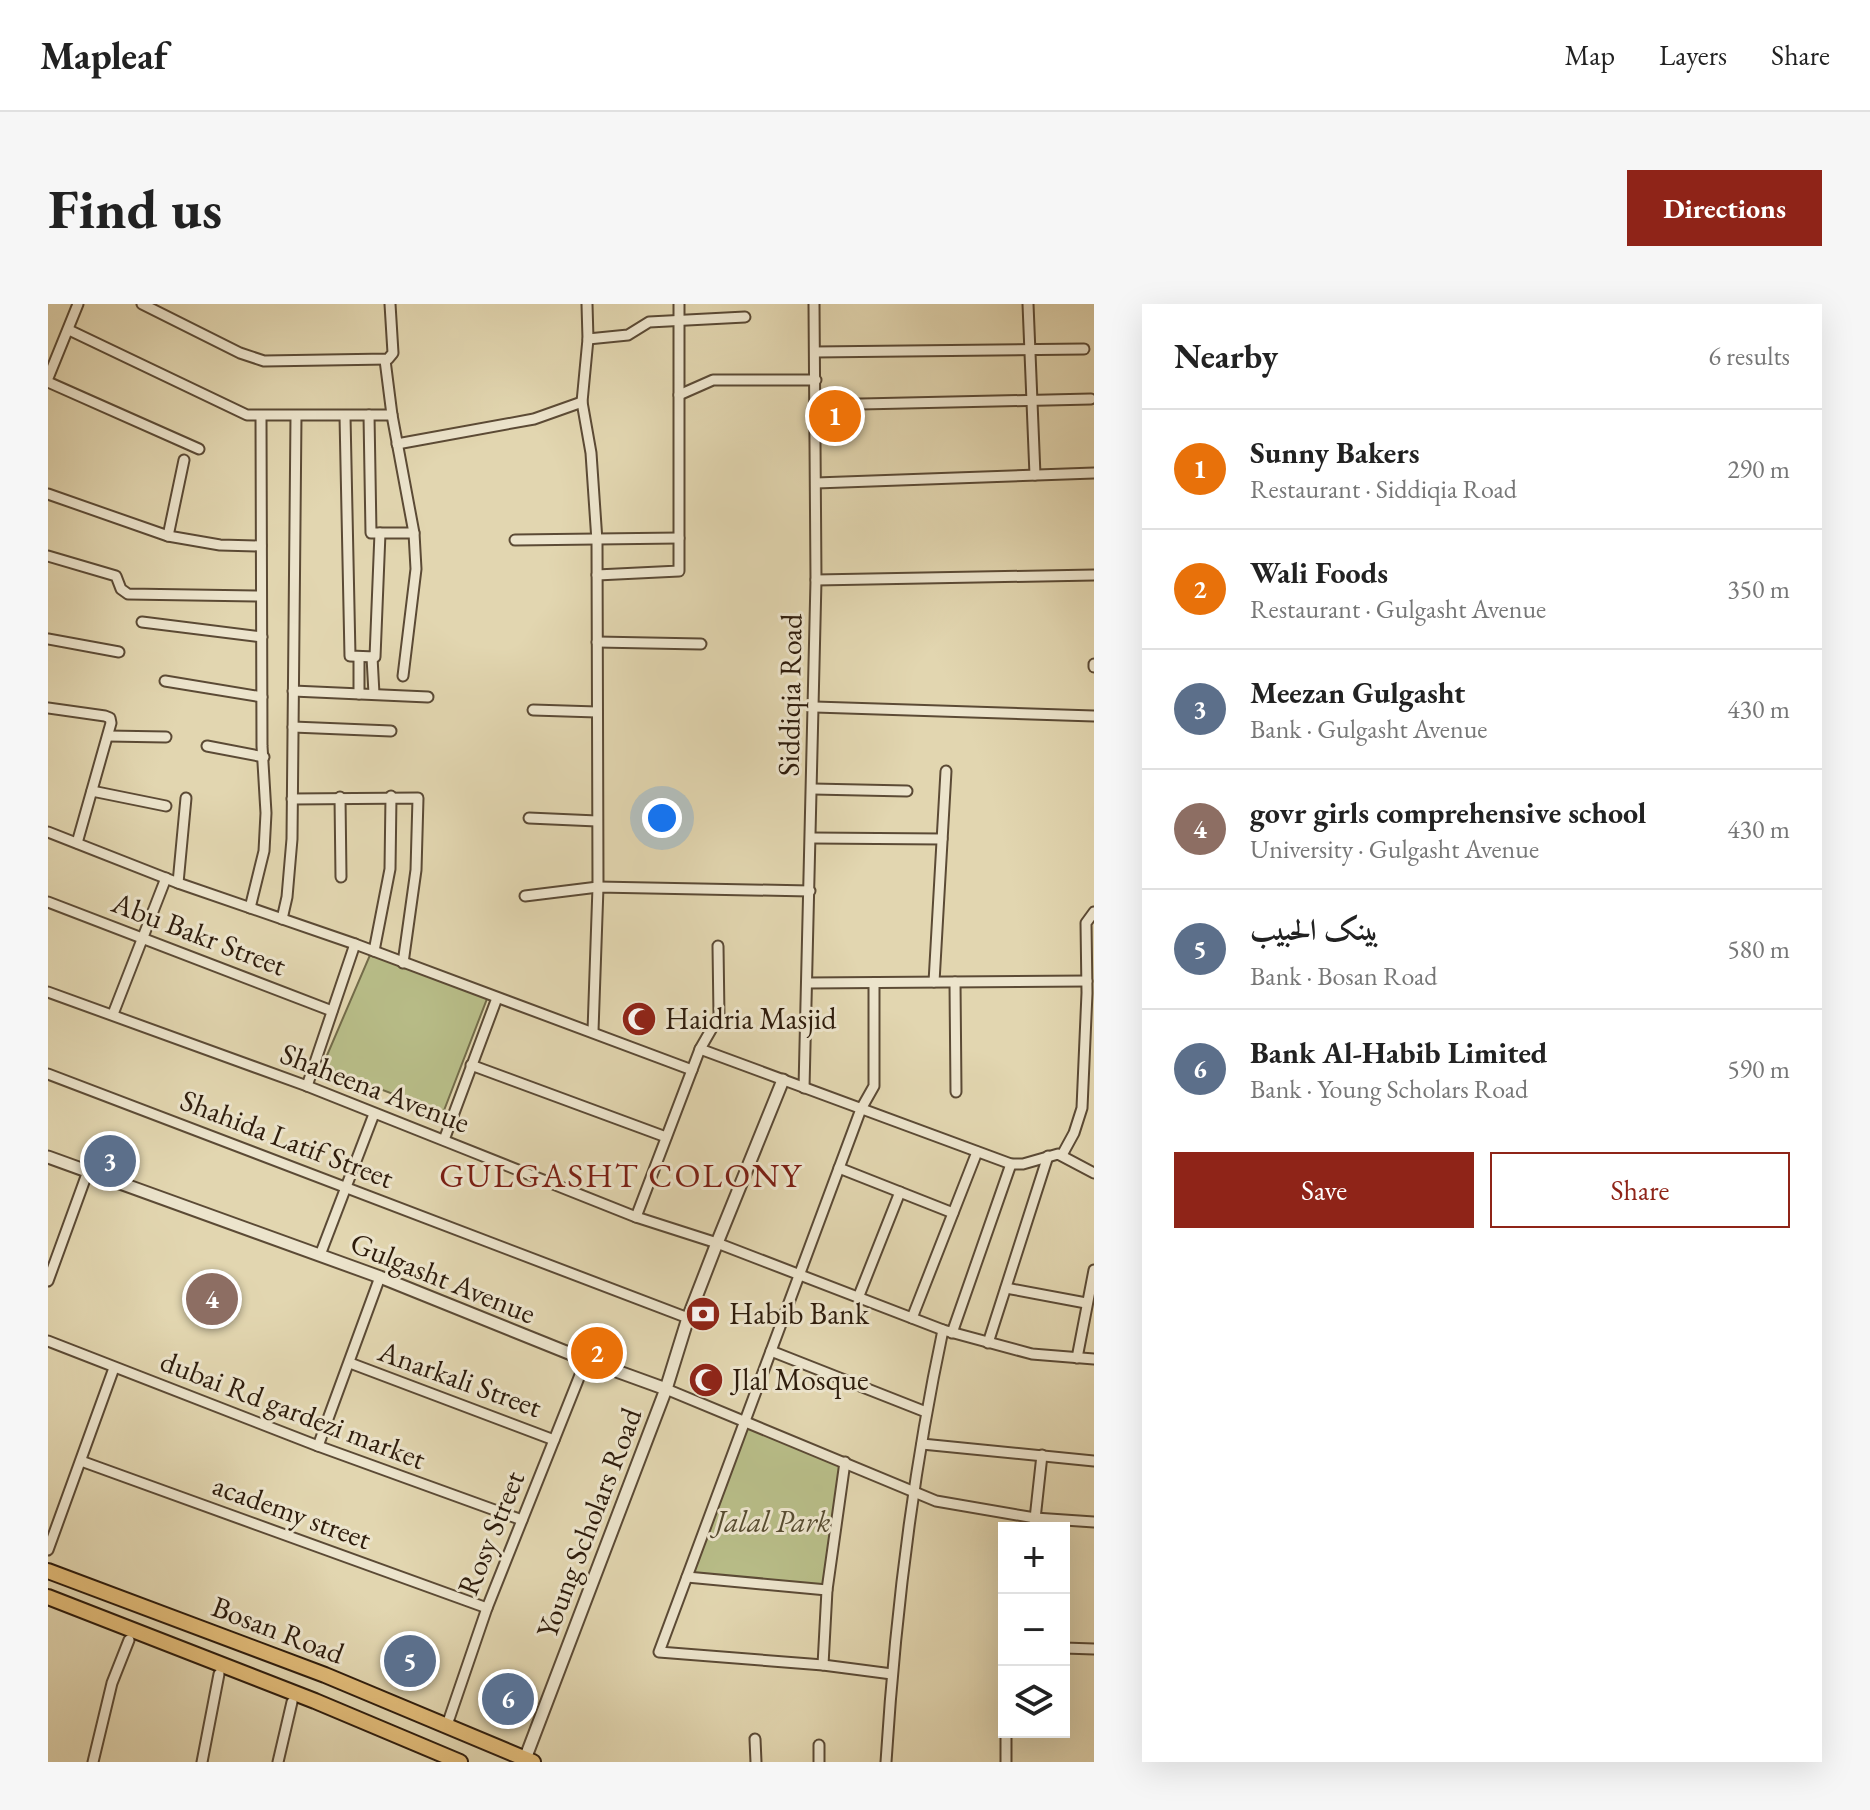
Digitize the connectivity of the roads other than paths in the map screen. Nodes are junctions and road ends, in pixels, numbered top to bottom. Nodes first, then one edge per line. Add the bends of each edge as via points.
1 (78, 304) edge
2 (142, 304) edge
3 (390, 304) edge
4 (587, 304) edge
5 (679, 304) edge
6 (814, 304) edge
7 (1028, 304) edge
8 (745, 317) dead end
9 (679, 320) junction
10 (69, 330) junction
11 (588, 339) junction
12 (1084, 349) dead end
13 (1030, 350) junction
14 (815, 352) junction
15 (385, 360) junction
16 (48, 380) edge
17 (816, 380) junction
18 (679, 395) junction
19 (1091, 399) dead end
20 (1032, 400) junction
21 (582, 402) junction
22 (816, 405) junction
23 (369, 415) junction
24 (392, 415) junction
25 (296, 416) junction
26 (345, 416) junction
27 (261, 417) junction
28 (397, 444) junction
29 (199, 449) dead end
30 (184, 460) dead end
31 (1094, 473) edge
32 (1035, 475) junction
33 (816, 483) junction
34 (48, 494) edge
35 (380, 533) junction
36 (414, 533) junction
37 (168, 536) junction
38 (679, 538) junction
39 (515, 540) dead end
40 (597, 541) junction
41 (261, 546) junction
42 (48, 556) edge
43 (597, 575) junction
44 (1094, 575) edge
45 (816, 580) junction
46 (261, 596) junction
47 (142, 622) dead end
48 (262, 637) junction
49 (48, 639) edge
50 (597, 642) junction
51 (701, 644) dead end
52 (119, 652) dead end
53 (359, 657) junction
54 (372, 657) junction
55 (403, 676) dead end
56 (165, 681) dead end
57 (293, 691) junction
58 (359, 694) junction
59 (374, 694) junction
60 (262, 697) junction
61 (428, 697) dead end
62 (815, 707) junction
63 (48, 708) edge
64 (533, 710) dead end
65 (597, 712) junction
66 (1094, 716) edge
67 (293, 727) junction
68 (391, 731) dead end
69 (108, 736) junction
70 (166, 737) dead end
71 (207, 746) dead end
72 (264, 757) junction
73 (946, 771) dead end
74 (813, 789) junction
75 (92, 791) junction
76 (907, 791) dead end
77 (391, 796) junction
78 (340, 797) junction
79 (186, 798) dead end
80 (292, 799) junction
81 (166, 806) dead end
82 (529, 818) dead end
83 (597, 821) junction
84 (48, 832) edge
85 (812, 838) junction
86 (942, 839) junction
87 (77, 843) junction
88 (341, 877) dead end
89 (166, 878) junction
90 (178, 883) junction
91 (598, 887) junction
92 (810, 891) junction
93 (525, 896) dead end
94 (48, 902) edge
95 (250, 908) junction
96 (1094, 912) edge
97 (282, 919) junction
98 (142, 938) junction
99 (355, 944) junction
100 (718, 946) dead end
101 (374, 951) junction
102 (403, 963) junction
103 (1087, 981) junction
104 (934, 982) junction
105 (955, 982) junction
106 (807, 983) junction
107 (874, 983) junction
108 (48, 992) edge
109 (1091, 993) edge
110 (497, 998) junction
111 (332, 1011) junction
112 (113, 1014) junction
113 (593, 1031) junction
114 (700, 1049) junction
115 (471, 1065) junction
116 (692, 1070) junction
117 (48, 1074) edge
118 (783, 1080) junction
119 (307, 1086) junction
120 (804, 1088) junction
121 (956, 1092) dead end
122 (861, 1109) junction
123 (374, 1114) junction
124 (666, 1137) junction
125 (444, 1140) junction
126 (977, 1152) junction
127 (1062, 1155) junction
128 (1048, 1156) junction
129 (48, 1157) edge
130 (1011, 1164) junction
131 (839, 1168) junction
132 (88, 1171) junction
133 (1094, 1173) edge
134 (346, 1187) junction
135 (900, 1192) junction
136 (953, 1213) junction
137 (636, 1217) junction
138 (717, 1243) junction
139 (320, 1255) junction
140 (1094, 1270) edge
141 (799, 1276) junction
142 (380, 1277) junction
143 (48, 1281) edge
144 (1006, 1288) junction
145 (858, 1298) junction
146 (1086, 1303) junction
147 (688, 1318) junction
148 (912, 1318) junction
149 (948, 1331) junction
150 (48, 1341) edge
151 (988, 1343) junction
152 (771, 1351) junction
153 (1077, 1358) junction
154 (1094, 1359) edge
155 (586, 1360) junction
156 (350, 1363) junction
157 (114, 1368) junction
158 (666, 1389) junction
159 (926, 1412) junction
160 (745, 1421) junction
161 (554, 1440) junction
162 (922, 1444) junction
163 (318, 1446) junction
164 (1042, 1455) junction
165 (81, 1461) junction
166 (1094, 1461) edge
167 (845, 1462) junction
168 (915, 1492) junction
169 (522, 1520) junction
170 (1030, 1522) edge
171 (1034, 1522) edge
172 (1070, 1522) edge
173 (1094, 1522) edge
174 (48, 1550) edge
175 (48, 1571) edge
176 (687, 1577) junction
177 (827, 1590) junction
178 (48, 1597) edge
179 (129, 1602) junction
180 (487, 1608) junction
181 (121, 1626) junction
182 (129, 1640) dead end
183 (1070, 1648) edge
184 (1094, 1649) edge
185 (823, 1665) junction
186 (219, 1674) dead end
187 (892, 1674) junction
188 (325, 1675) junction
189 (315, 1701) junction
190 (292, 1702) dead end
191 (447, 1725) junction
192 (1006, 1738) edge
193 (755, 1739) dead end
194 (819, 1745) dead end
195 (529, 1760) edge
196 (93, 1762) edge
197 (202, 1762) edge
198 (278, 1762) edge
199 (460, 1762) edge
200 (756, 1762) edge
201 (819, 1762) edge
202 (886, 1762) edge
203 (1006, 1762) edge

1 - 10 street
2 - 15 street via 252,359
3 - 15 street via 393,353
4 - 11 street
5 - 9 street
6 - 14 street, Siddiqia Road
7 - 13 street
8 - 9 street
9 - 11 street via 649,322 628,335
9 - 18 street
10 - 16 street
10 - 27 street
11 - 21 street
12 - 13 street
13 - 14 street
13 - 20 street
14 - 17 street, Siddiqia Road
15 - 24 street
16 - 29 street
17 - 18 street via 713,380
17 - 22 street, Siddiqia Road
18 - 38 street
19 - 20 street
20 - 22 street
20 - 32 street
21 - 28 street via 534,419
21 - 40 street
22 - 33 street, Siddiqia Road
23 - 24 street
23 - 26 street
23 - 35 street via 371,531
24 - 28 street
25 - 26 street
25 - 27 street
25 - 57 street
26 - 53 street via 349,655
27 - 41 street
28 - 36 street
30 - 37 street
31 - 32 street
32 - 33 street
33 - 45 street, Siddiqia Road
34 - 37 street
35 - 36 street
35 - 54 street
36 - 55 street via 416,569
37 - 41 street
38 - 40 street
38 - 43 street via 678,572
39 - 40 street
40 - 43 street
41 - 46 street
42 - 46 street via 106,571 128,594
43 - 50 street
44 - 45 street
45 - 62 street, Siddiqia Road
46 - 48 street
47 - 48 street
48 - 60 street
49 - 52 street
50 - 51 street
50 - 65 street
53 - 54 street
53 - 58 street
54 - 59 street
56 - 60 street
57 - 58 street
57 - 67 street
58 - 59 street
59 - 61 street
60 - 72 street
62 - 66 street
62 - 74 street, Siddiqia Road
63 - 69 street via 110,718
64 - 65 street
65 - 83 street
67 - 68 street
67 - 80 street
69 - 70 street
69 - 75 street
71 - 72 street
72 - 95 street via 264,851
73 - 86 street
74 - 76 street
74 - 85 street, Siddiqia Road
75 - 81 street
75 - 87 street
77 - 78 street
77 - 101 street via 390,869
77 - 102 street via 419,800
78 - 80 street
78 - 88 street
79 - 90 street
80 - 97 street
82 - 83 street
83 - 91 street
84 - 87 street
85 - 86 street
85 - 92 street, Siddiqia Road
86 - 104 street
87 - 89 street
89 - 90 street
89 - 98 street
90 - 95 street
91 - 92 street
91 - 93 street
91 - 113 street
92 - 106 street, Siddiqia Road
94 - 98 street, Abu Bakr Street
95 - 97 street
96 - 103 street via 1086,923
97 - 99 street
98 - 111 street, Abu Bakr Street
98 - 112 street
99 - 101 street
99 - 111 street
100 - 114 street via 719,1016
101 - 102 street
102 - 110 street
103 - 105 street
103 - 109 street
104 - 105 street
104 - 107 street
105 - 121 street
106 - 107 street
106 - 120 street, Siddiqia Road
107 - 122 street via 874,1086
108 - 112 street, Shaheena Avenue
109 - 127 street via 1082,1108
110 - 113 street
110 - 115 street
111 - 119 street
112 - 119 street, Shaheena Avenue
113 - 116 street
114 - 116 street
114 - 118 street
115 - 124 street
115 - 125 street
116 - 124 street
117 - 134 street, Shahida Latif Street
118 - 120 street
118 - 138 street, Young Scholars Road
119 - 123 street, Shaheena Avenue
120 - 122 street
122 - 126 street
122 - 131 street
123 - 125 street, Shaheena Avenue
123 - 134 street
124 - 137 street
125 - 137 street, Shaheena Avenue
126 - 130 street
126 - 136 street
127 - 128 street
127 - 133 street
128 - 130 street
128 - 144 street
129 - 132 street, Gulgasht Avenue
130 - 149 street
131 - 135 street
131 - 141 street
132 - 139 street, Gulgasht Avenue
132 - 143 street
134 - 139 street
134 - 147 street, Shahida Latif Street
135 - 136 street
135 - 145 street
136 - 148 street
137 - 138 street, Shaheena Avenue
138 - 141 street, Shaheena Avenue
138 - 147 street, Young Scholars Road
139 - 142 street, Gulgasht Avenue
140 - 146 street
141 - 145 street, Shaheena Avenue
141 - 152 street
142 - 155 street, Gulgasht Avenue
142 - 156 street
144 - 146 street
144 - 151 street
145 - 148 street, Shaheena Avenue
146 - 153 street
147 - 158 street, Young Scholars Road
148 - 149 street, Shaheena Avenue
149 - 151 street, Shaheena Avenue
149 - 159 street
150 - 157 street, dubai Rd gardezi market
151 - 153 street, Shaheena Avenue
152 - 159 street
152 - 160 street
153 - 154 street, Shaheena Avenue
155 - 158 street, Gulgasht Avenue
155 - 161 street, Rosy Street
156 - 161 street, Anarkali Street
156 - 163 street
157 - 163 street, dubai Rd gardezi market
157 - 165 street
158 - 160 street, Gulgasht Avenue
158 - 195 street, Young Scholars Road
159 - 162 street
160 - 167 street, Gulgasht Avenue
160 - 176 street
161 - 169 street, Rosy Street
162 - 164 street
162 - 168 street
163 - 169 street, dubai Rd gardezi market
164 - 166 street
164 - 171 street
165 - 174 street
165 - 180 street, academy street
167 - 168 street, Gulgasht Avenue
167 - 177 street
168 - 170 street, Gulgasht Avenue
168 - 187 street
169 - 180 street, Rosy Street
172 - 173 street, Gulgasht Avenue
175 - 179 main road, Bosan Road
176 - 177 street
176 - 185 street via 659,1652
177 - 185 street
178 - 181 main road, Bosan Road
179 - 181 main road
179 - 188 main road, Bosan Road
180 - 191 street, Rosy Street
181 - 189 main road, Bosan Road
182 - 196 street via 112,1683
183 - 184 street
185 - 187 street
186 - 197 street
187 - 202 street
188 - 189 main road
188 - 191 main road, Bosan Road
189 - 199 main road, Bosan Road
190 - 198 street
191 - 195 main road, Bosan Road
192 - 203 street
193 - 200 street
194 - 201 street

